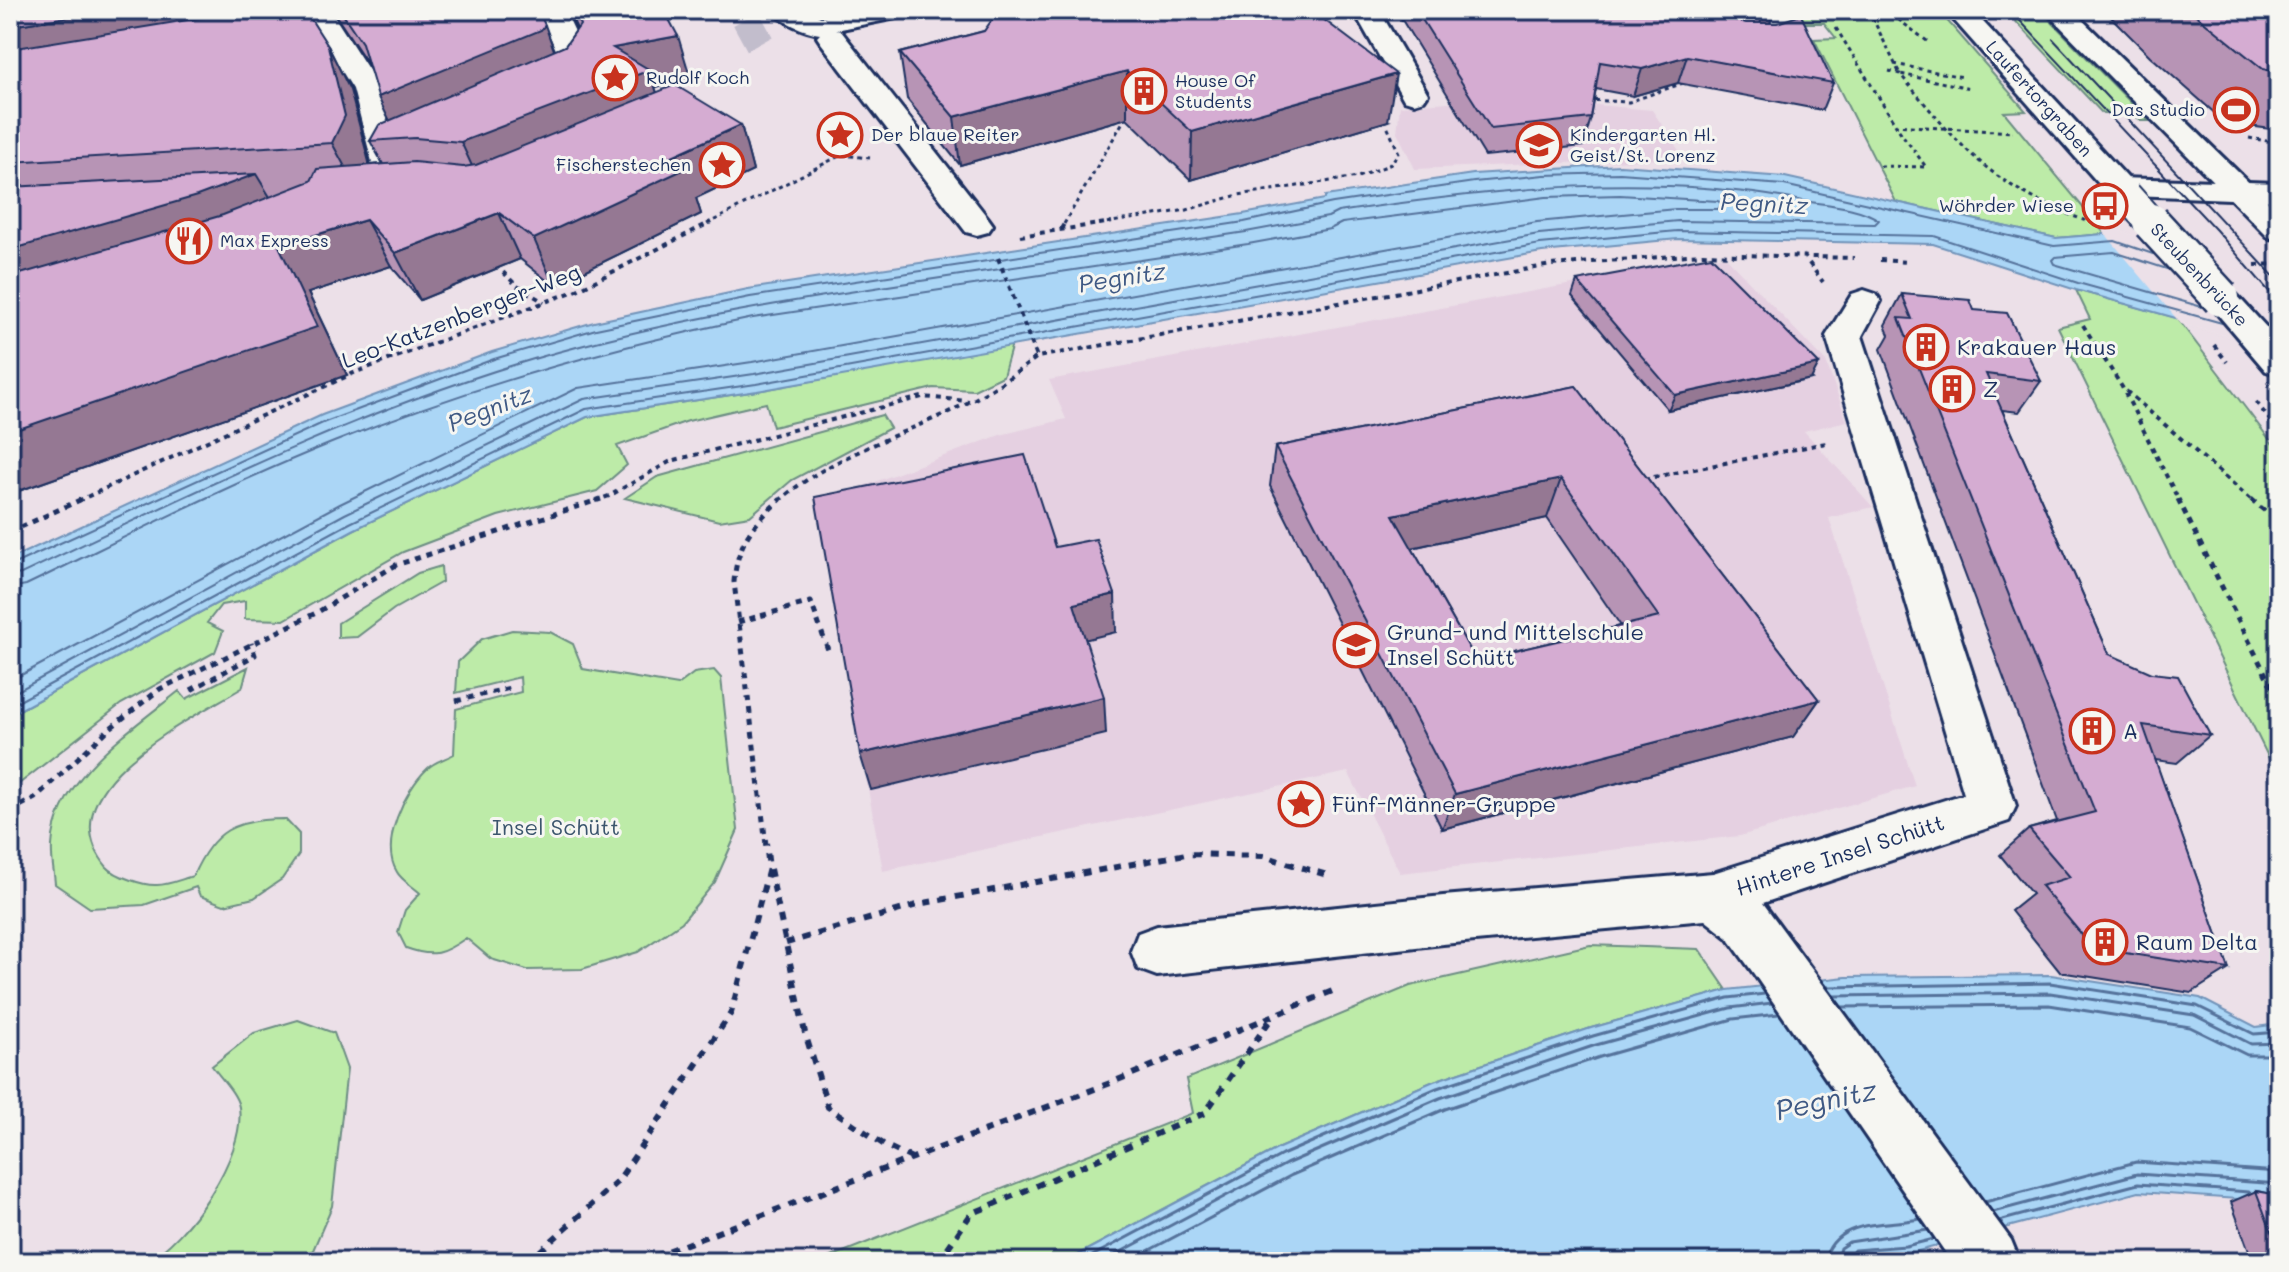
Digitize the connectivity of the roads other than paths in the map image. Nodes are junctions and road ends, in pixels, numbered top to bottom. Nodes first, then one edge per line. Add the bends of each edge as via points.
1 (547, 10) edge
2 (785, 10) tunnel mouth
3 (897, 10) edge
4 (1366, 10) edge
5 (1672, 10) edge
6 (1958, 10) edge
7 (2057, 10) edge
8 (324, 19) edge
9 (1783, 19) edge
10 (824, 32) junction
11 (234, 50) edge
12 (1414, 94) road end
13 (527, 101) edge
14 (415, 150) edge
15 (387, 162) junction
16 (2237, 189) junction
17 (2123, 191) junction
18 (2279, 192) edge
19 (369, 201) edge
20 (977, 225) dead end
21 (2279, 230) edge
22 (1868, 273) road end
23 (2279, 363) edge
24 (1713, 896) junction
25 (1157, 951) dead end
26 (1989, 1262) edge

1 - 13 street via 579,70 569,83
2 - 10 street
3 - 10 street
4 - 12 street
5 - 9 street via 1716,33 1771,49
6 - 17 street, Laufertorgraben
7 - 16 street
8 - 11 street
8 - 15 street via 367,89
10 - 20 street
14 - 15 street
15 - 19 street
16 - 17 street
16 - 18 street
16 - 21 street
17 - 23 street, Steubenbrücke, bridge
22 - 24 street, Hintere Insel Schütt via 1844,336 1992,806
24 - 25 street, Hintere Insel Schütt
24 - 26 street via 1746,921 1773,956

